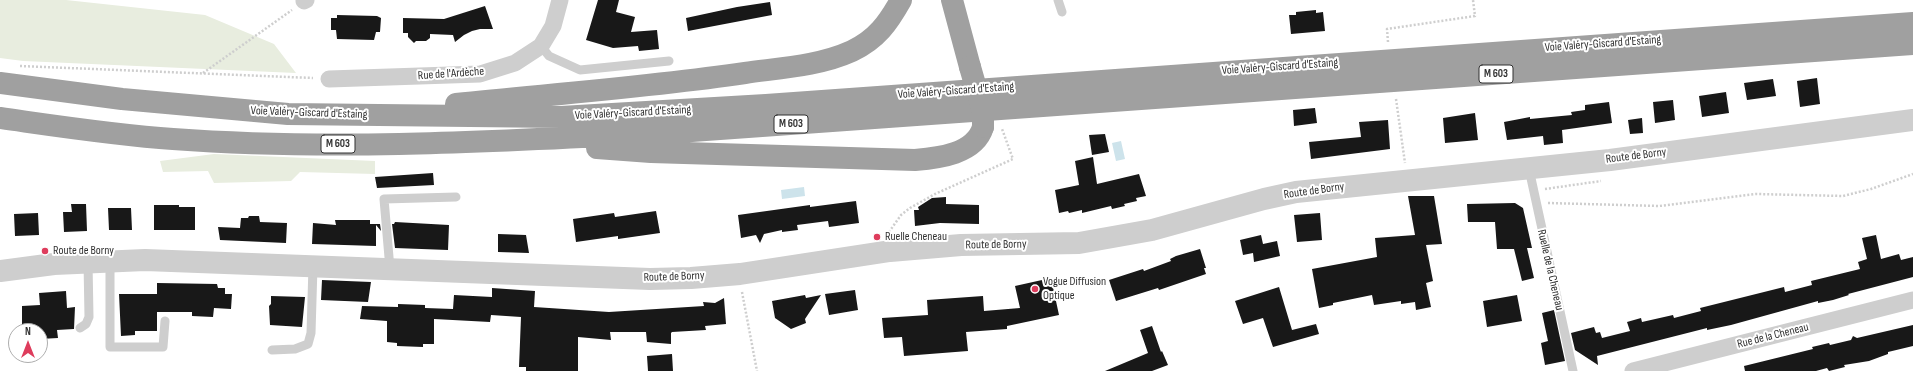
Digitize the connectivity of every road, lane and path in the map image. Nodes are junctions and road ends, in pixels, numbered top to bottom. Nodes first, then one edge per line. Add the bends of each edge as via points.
1 (305, 0) edge
2 (560, 0) edge
3 (901, 0) edge
4 (952, 0) edge
5 (1058, 0) edge
6 (1473, 0) edge
7 (1062, 12) dead end
8 (1913, 24) edge
9 (1388, 43) dead end
10 (1913, 44) edge
11 (541, 46) junction
12 (670, 61) dead end
13 (15, 65) dead end
14 (203, 73) junction
15 (329, 79) joint
16 (0, 83) edge
17 (1396, 98) dead end
18 (346, 115) junction
19 (0, 118) edge
20 (1913, 120) edge
21 (992, 127) junction
22 (504, 141) junction
23 (1404, 159) dead end
24 (1528, 169) junction
25 (1913, 174) edge
26 (456, 196) dead end
27 (1535, 202) junction
28 (890, 251) junction
29 (110, 261) junction
30 (88, 262) junction
31 (313, 266) junction
32 (390, 269) junction
33 (0, 271) edge
34 (740, 274) junction
35 (1913, 300) edge
36 (165, 321) dead end
37 (80, 328) dead end
38 (272, 350) dead end
39 (758, 371) edge
40 (1573, 371) edge
41 (1634, 371) edge

1 - 14 path
2 - 11 street, Rue de l'Ardèche via 553,26
3 - 18 highway via 887,24 870,41 829,59 719,77
4 - 21 highway, bridge via 983,112
5 - 7 lane
6 - 9 path via 1475,16 1387,29
8 - 18 highway, Voie Valéry-Giscard d'Estaing / M 603 via 766,105 561,117
10 - 22 highway, Voie Valéry-Giscard d'Estaing / M 603 via 664,133
11 - 12 lane via 549,56 580,70
11 - 15 street, Rue de l'Ardèche via 515,63 480,74
13 - 14 path
14 - 15 path
16 - 18 highway, Voie Valéry-Giscard d'Estaing / M 603 via 230,110
17 - 23 path
19 - 22 highway, Voie Valéry-Giscard d'Estaing / M 603 via 173,139 383,145
20 - 24 street, Route de Borny
21 - 22 highway via 980,135 973,144 958,152 939,158 915,160 652,152
21 - 28 path via 1013,159 935,194 901,215 888,234
24 - 27 lane, Ruelle de la Cheneau
24 - 28 street, Route de Borny via 1296,192 1152,230 1079,242 961,245
25 - 27 path via 1843,196 1756,194 1659,206
26 - 32 lane via 384,199
27 - 40 lane, Ruelle de la Cheneau
28 - 34 street, Route de Borny
29 - 30 street, Route de Borny
29 - 31 street, Route de Borny via 157,260
29 - 36 lane via 110,347 163,347
30 - 33 street, Route de Borny
30 - 37 lane via 89,317 86,324
31 - 32 street, Route de Borny
31 - 38 lane via 311,333 308,344 295,349
32 - 34 street, Route de Borny via 650,279
34 - 39 path
35 - 41 street, Rue de la Cheneau

